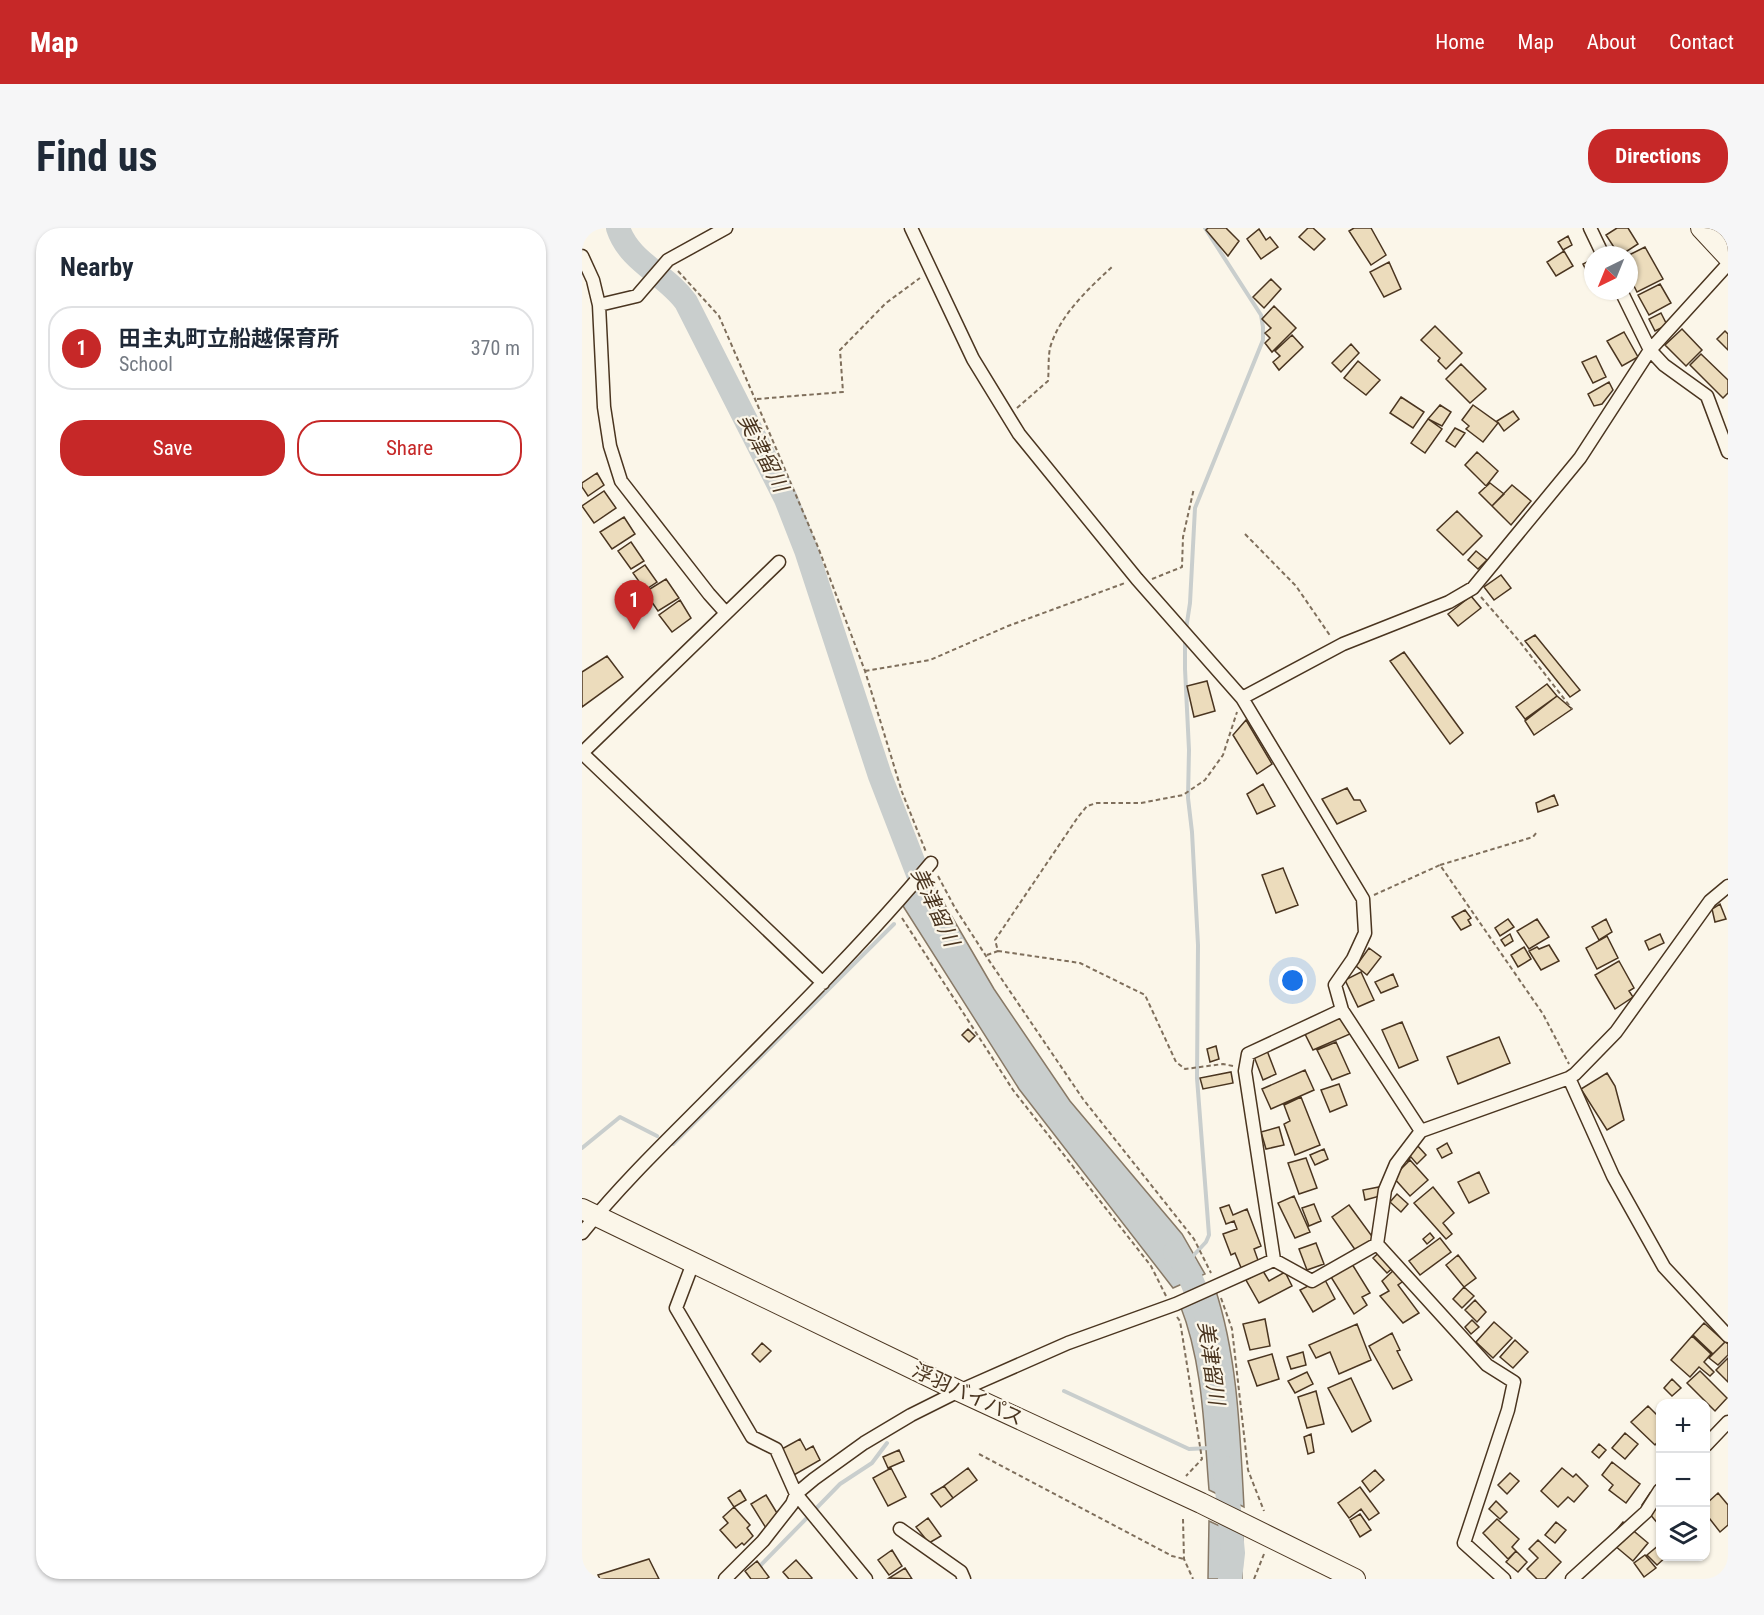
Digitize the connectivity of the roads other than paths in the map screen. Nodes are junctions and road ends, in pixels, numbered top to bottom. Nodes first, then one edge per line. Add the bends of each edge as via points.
1 (726, 228) edge
2 (911, 228) edge
3 (1590, 228) edge
4 (1701, 228) edge
5 (1599, 246) edge
6 (582, 256) edge
7 (1728, 257) edge
8 (1728, 264) edge
9 (1625, 300) edge
10 (599, 305) junction
11 (1650, 351) junction
12 (1728, 452) edge
13 (779, 562) dead end
14 (726, 613) junction
15 (1242, 698) junction
16 (582, 753) edge
17 (931, 863) road end
18 (1728, 886) edge
19 (823, 983) junction
20 (1342, 1010) junction
21 (1572, 1076) junction
22 (1421, 1131) junction
23 (589, 1212) edge
24 (582, 1233) edge
25 (1377, 1244) junction
26 (1274, 1260) junction
27 (693, 1263) junction
28 (1728, 1336) edge
29 (959, 1390) junction
30 (1728, 1422) edge
31 (1710, 1440) edge
32 (796, 1494) junction
33 (1656, 1496) edge
34 (900, 1528) dead end
35 (725, 1579) edge
36 (866, 1579) edge
37 (964, 1579) edge
38 (1355, 1579) edge
39 (1504, 1579) edge
40 (1572, 1579) edge

1 - 10 street via 668,260 637,296
2 - 15 street via 973,359 1019,434 1139,581
3 - 5 street
4 - 7 highway
6 - 10 street
8 - 11 street
9 - 11 street
10 - 14 street via 606,416 621,481
11 - 12 street via 1707,396
11 - 15 street via 1580,458 1473,588 1449,602 1338,647
13 - 14 street
14 - 16 street
15 - 20 street via 1363,899 1365,933 1335,985
16 - 19 street
17 - 19 street
18 - 21 street via 1710,902 1616,1032
19 - 23 street via 615,1194
20 - 22 street
20 - 26 street via 1248,1054 1246,1070
21 - 22 street
21 - 28 street via 1613,1176 1664,1267
22 - 25 street via 1396,1164 1385,1191
23 - 24 street
23 - 27 highway, 浮羽バイパス
25 - 26 street via 1312,1281
25 - 39 street via 1487,1365 1514,1382 1464,1542
26 - 29 street via 1174,1305 1068,1343
27 - 29 highway, 浮羽バイパス
27 - 32 street via 676,1308 752,1437 776,1449
29 - 32 street via 864,1443
29 - 38 highway, 浮羽バイパス
30 - 31 street
32 - 35 street via 764,1540
32 - 36 street
33 - 40 street via 1646,1512
34 - 37 street via 961,1572

